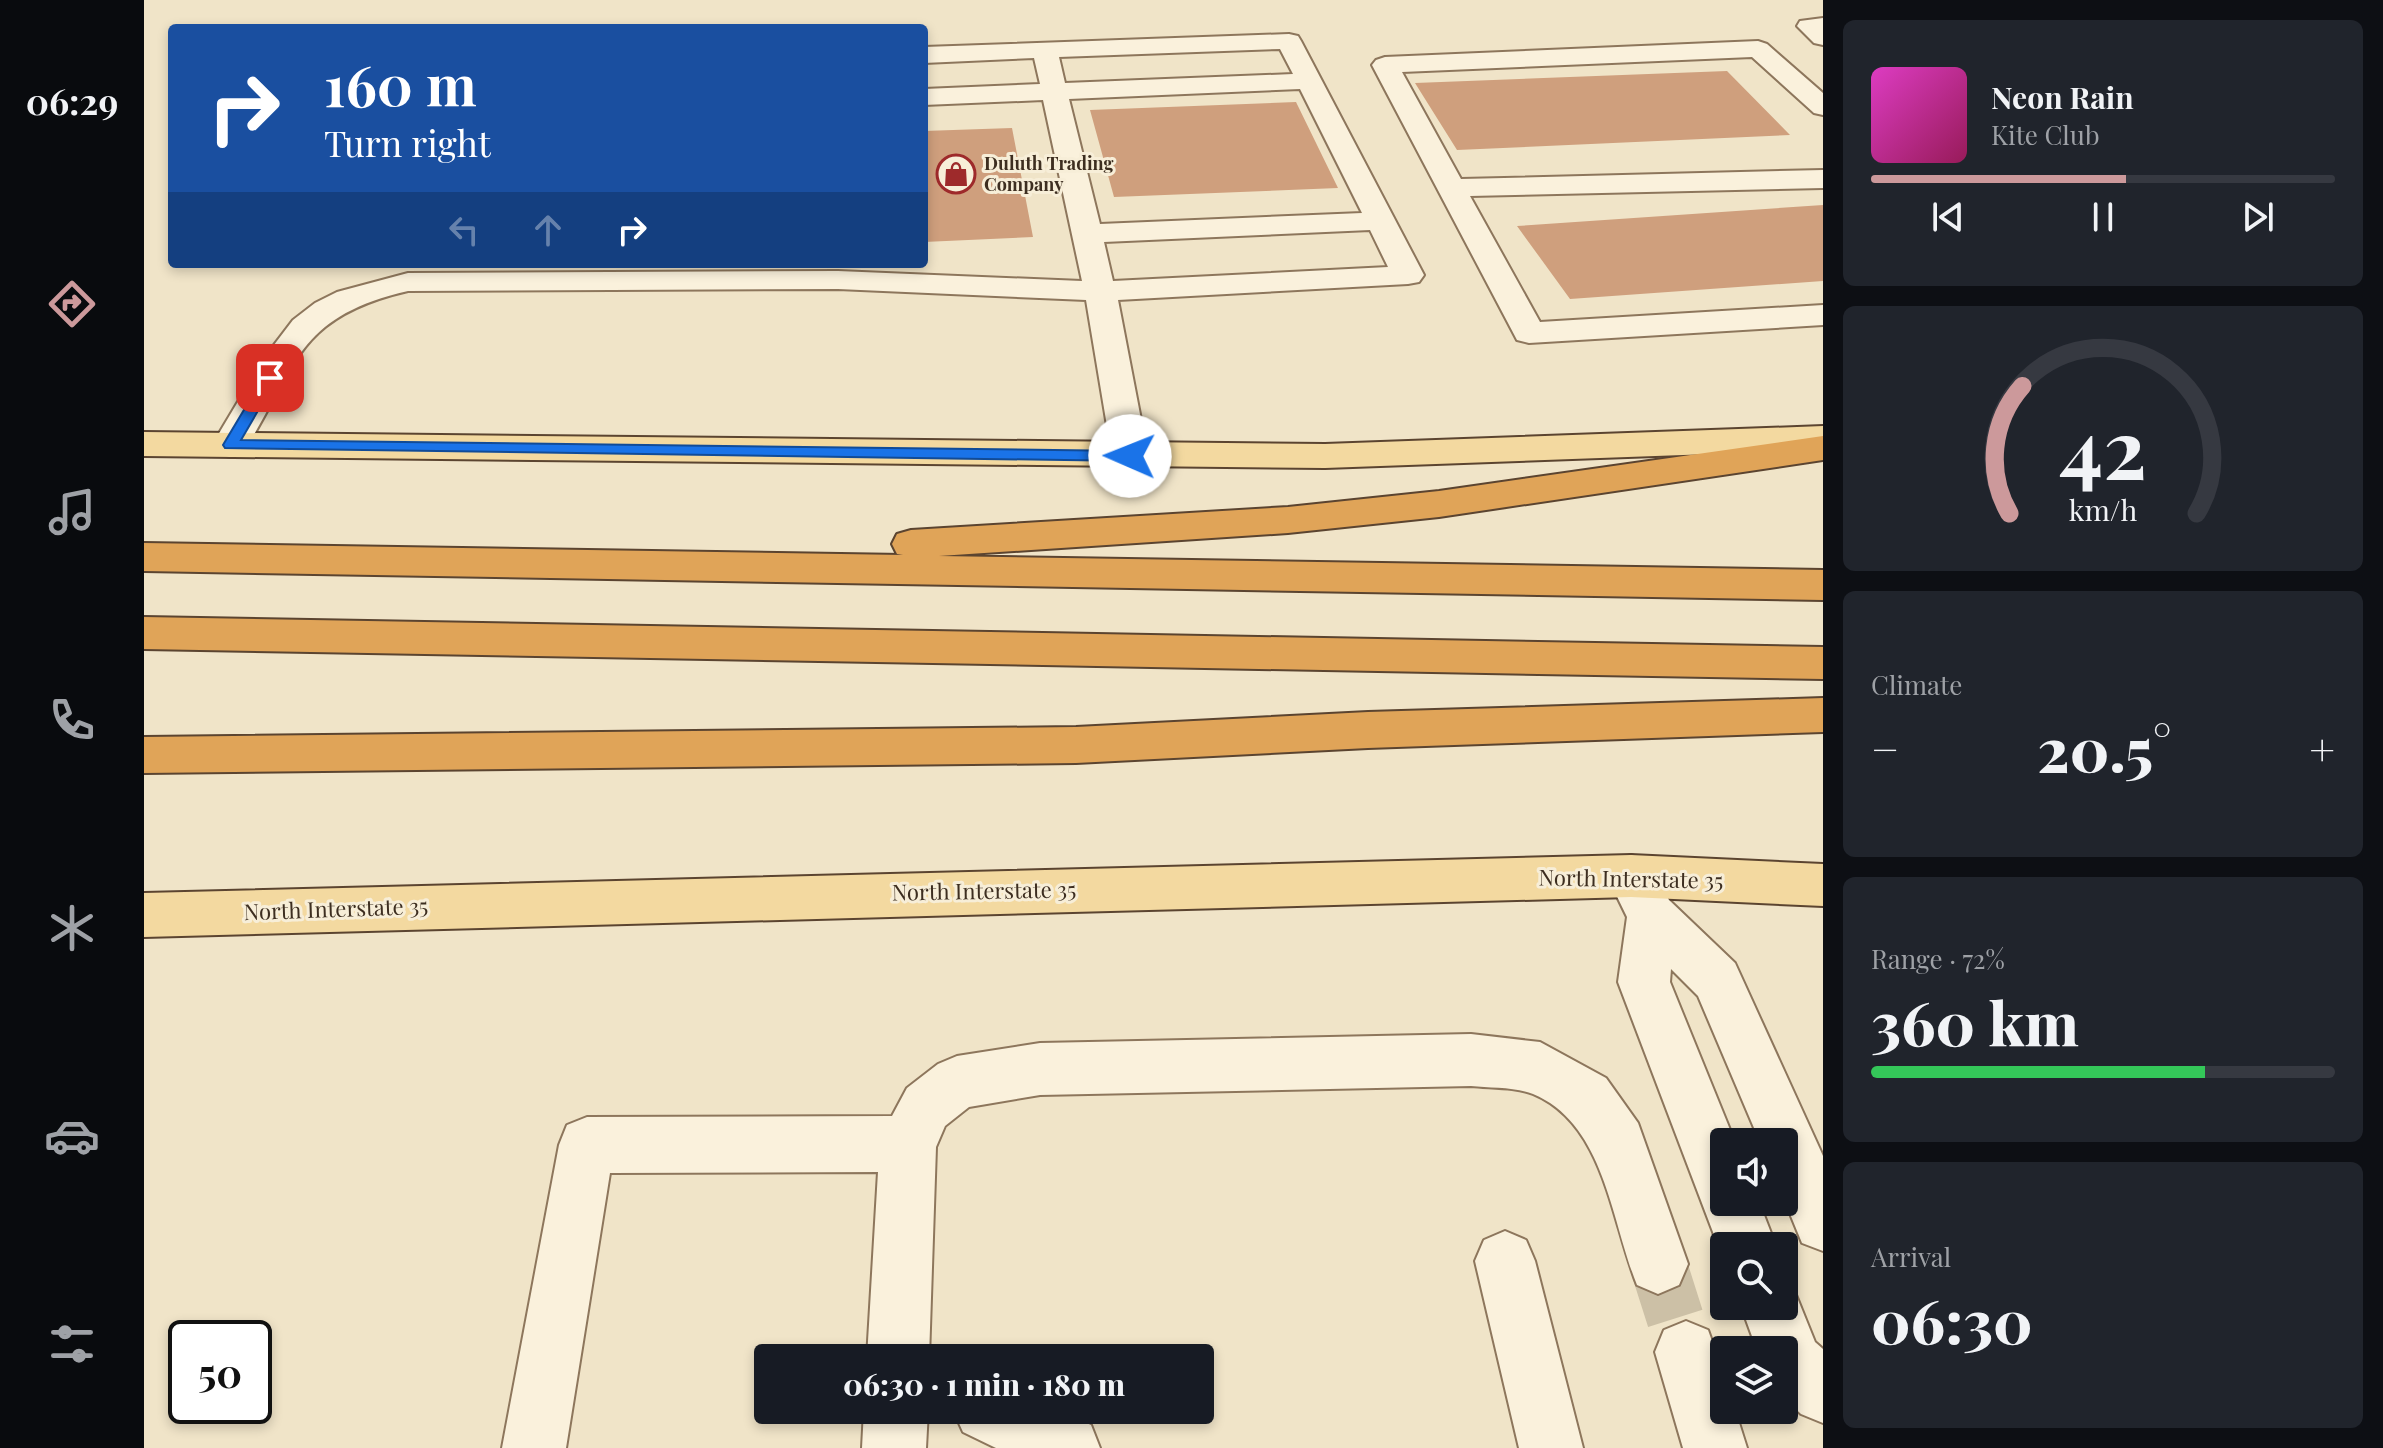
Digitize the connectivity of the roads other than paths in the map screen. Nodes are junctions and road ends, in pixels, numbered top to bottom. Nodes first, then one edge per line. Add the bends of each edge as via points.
1 (1823, 25) edge
2 (1823, 38) edge
3 (1045, 51) junction
4 (928, 55) edge
5 (1310, 81) junction
6 (1054, 91) junction
7 (928, 97) edge
8 (1823, 107) edge
9 (1823, 179) edge
10 (1451, 188) junction
11 (1380, 221) junction
12 (1087, 234) junction
13 (442, 272) edge
14 (838, 272) edge
15 (1100, 291) junction
16 (1823, 315) edge
17 (1823, 438) edge
18 (144, 444) edge
19 (230, 445) junction
20 (1823, 448) edge
21 (1130, 456) junction
22 (144, 557) edge
23 (586, 564) junction
24 (1823, 585) edge
25 (144, 633) edge
26 (1823, 663) edge
27 (1823, 715) edge
28 (144, 755) edge
29 (1823, 885) edge
30 (1642, 896) junction
31 (144, 915) edge
32 (908, 1144) junction
33 (1710, 1150) edge
34 (1823, 1222) edge
35 (1505, 1261) dead end
36 (1658, 1264) tunnel mouth
37 (1776, 1320) edge
38 (899, 1344) edge
39 (1686, 1352) tunnel mouth
40 (1823, 1392) edge
41 (895, 1424) edge
42 (1016, 1424) edge
43 (534, 1448) edge
44 (894, 1448) edge
45 (1068, 1448) edge
46 (1551, 1448) edge
47 (1715, 1448) edge

1 - 2 lane via 1809,26
3 - 4 lane
3 - 5 lane via 1289,41
3 - 6 lane
5 - 6 lane
5 - 11 lane
6 - 7 lane
6 - 12 lane
8 - 10 lane via 1758,49 1385,65
9 - 10 lane
10 - 16 lane via 1529,333
11 - 12 lane
11 - 15 lane via 1408,275
12 - 15 lane
13 - 14 lane
13 - 19 lane via 334,305 313,317 297,334
14 - 15 lane
15 - 21 lane
17 - 21 main road via 1325,456
18 - 19 main road
19 - 21 main road
20 - 23 highway via 1439,504 1288,520
22 - 23 highway
23 - 24 highway
25 - 26 highway
27 - 28 highway via 1076,745
29 - 30 main road, North Interstate 35
30 - 31 main road, North Interstate 35
30 - 33 lane via 1644,982
30 - 34 lane via 1717,980
32 - 36 lane via 926,1107 957,1083 1040,1069 1471,1060 1540,1068 1587,1097 1618,1143
32 - 38 lane
32 - 43 lane via 587,1145
35 - 46 lane
37 - 40 lane via 1793,1363
39 - 47 lane
41 - 44 lane
42 - 45 lane

